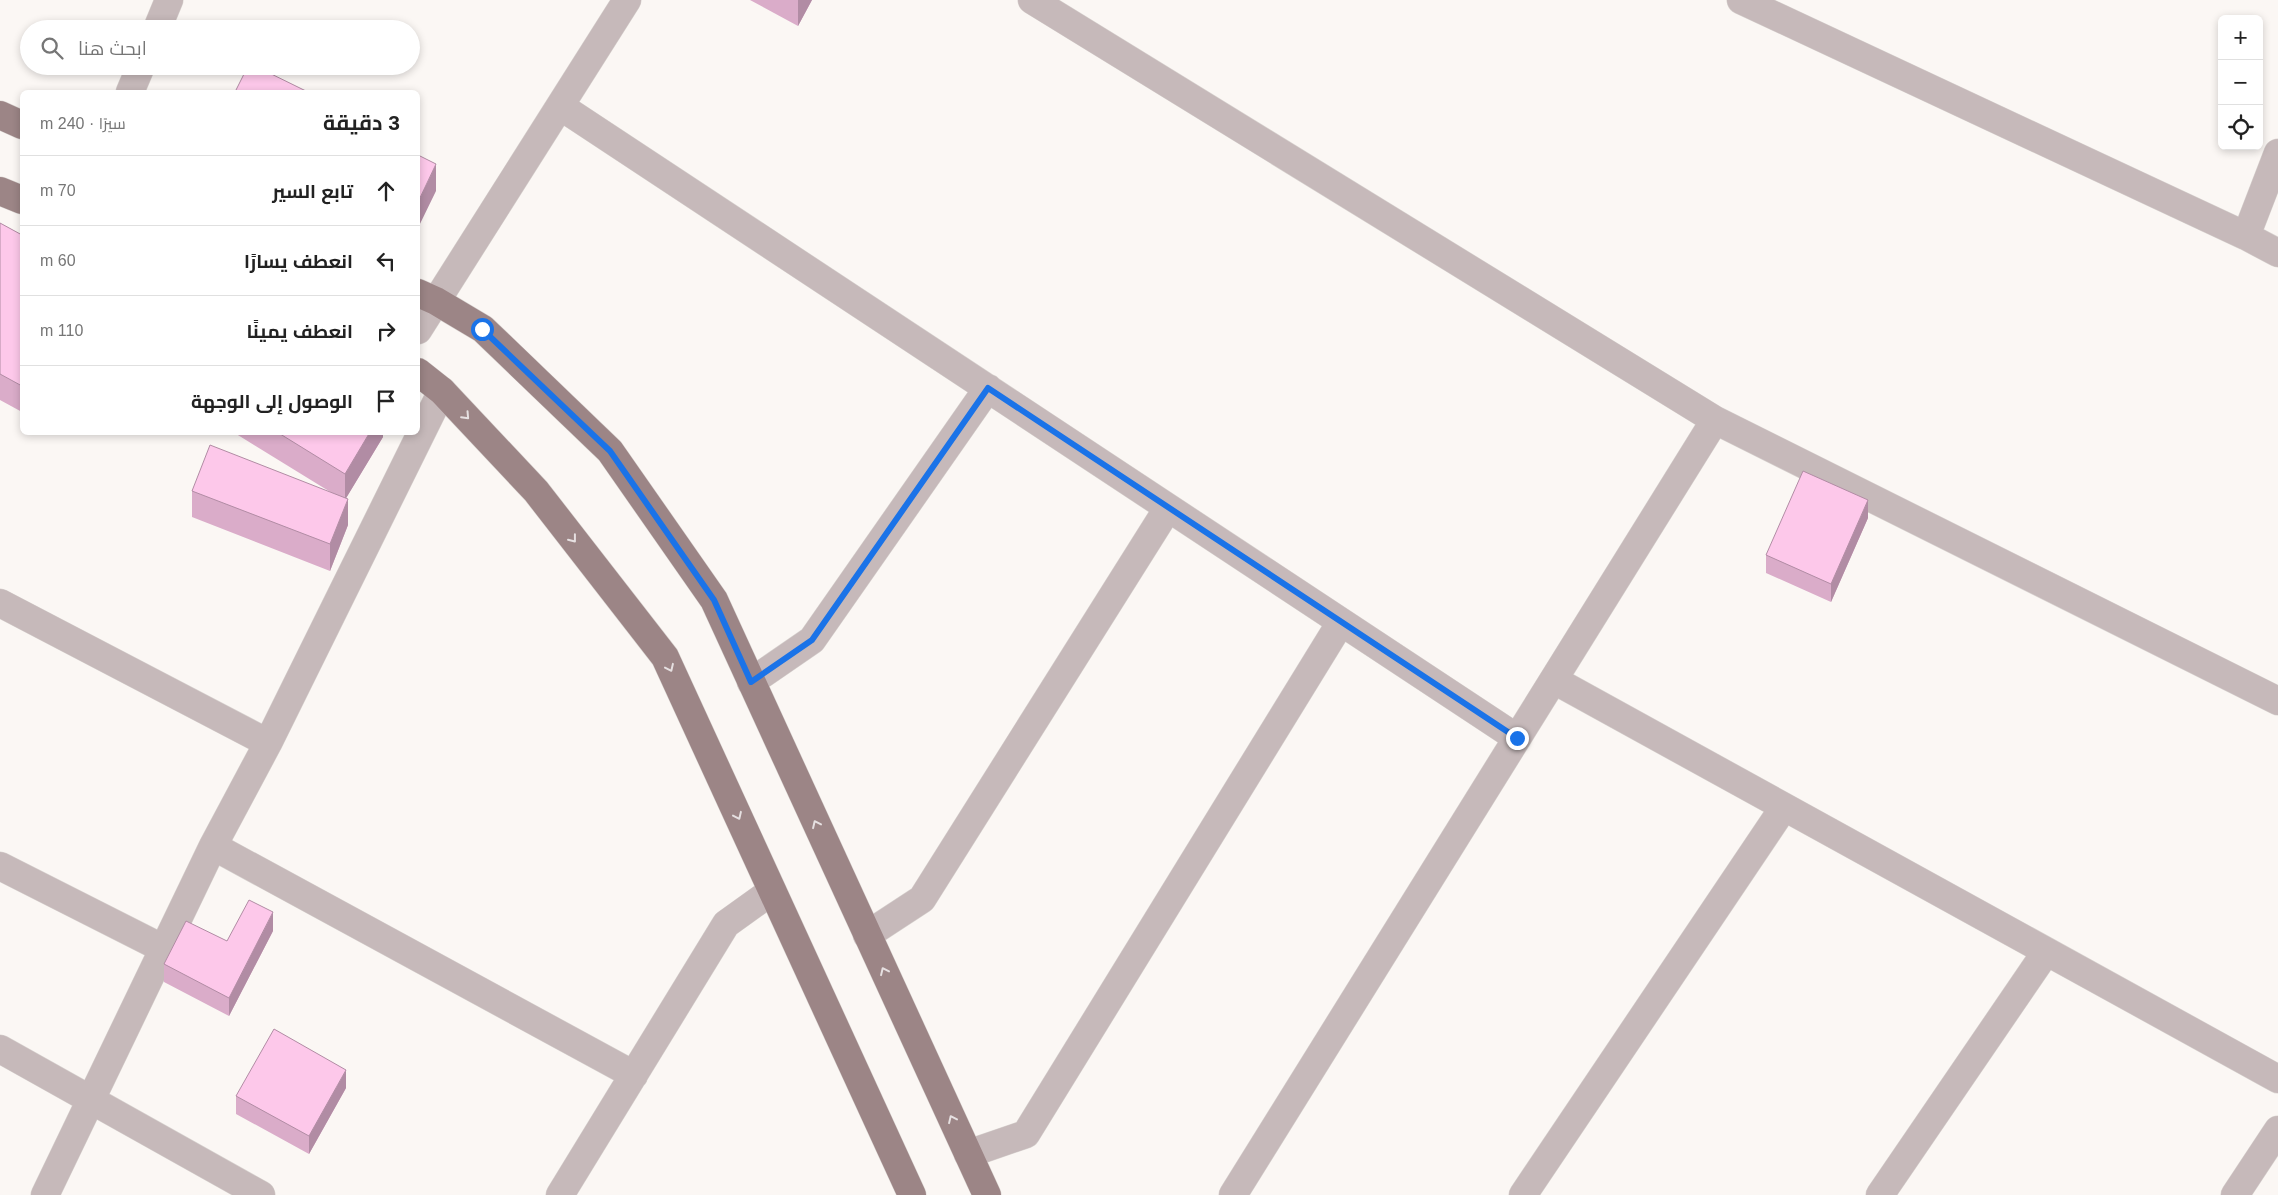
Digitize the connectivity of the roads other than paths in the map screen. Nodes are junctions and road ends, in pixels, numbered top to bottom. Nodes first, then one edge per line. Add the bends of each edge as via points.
1 (169, 0) edge
2 (628, 0) edge
3 (1032, 0) edge
4 (1741, 0) edge
5 (161, 20) edge
6 (137, 75) edge
7 (131, 90) edge
8 (560, 106) junction
9 (0, 115) edge
10 (20, 124) edge
11 (2278, 153) edge
12 (0, 191) edge
13 (20, 199) edge
14 (2246, 236) junction
15 (2278, 253) edge
16 (427, 297) edge
17 (420, 323) edge
18 (420, 374) edge
19 (988, 388) junction
20 (442, 391) junction
21 (1715, 420) junction
22 (1168, 508) junction
23 (0, 603) edge
24 (1340, 622) junction
25 (1554, 680) junction
26 (751, 682) junction
27 (2278, 701) edge
28 (1517, 738) junction
29 (268, 743) junction
30 (1784, 807) junction
31 (213, 846) junction
32 (0, 866) edge
33 (772, 891) junction
34 (867, 935) junction
35 (164, 949) junction
36 (2046, 952) junction
37 (0, 1049) edge
38 (634, 1075) junction
39 (2278, 1079) edge
40 (92, 1099) junction
41 (2278, 1130) edge
42 (968, 1154) junction
43 (45, 1195) edge
44 (261, 1195) edge
45 (560, 1195) edge
46 (912, 1195) edge
47 (987, 1195) edge
48 (1233, 1195) edge
49 (1523, 1195) edge
50 (1880, 1195) edge
51 (2235, 1195) edge

1 - 5 street
2 - 8 street
3 - 21 street
4 - 14 street
6 - 7 street
8 - 16 street
8 - 19 street
9 - 10 main road
11 - 14 street
12 - 13 main road
14 - 15 street
16 - 17 street
16 - 26 main road via 482,329 610,451 714,600
18 - 20 main road
19 - 22 street
19 - 26 street via 812,640
20 - 29 street
20 -> 33 main road via 536,491 665,656
21 - 25 street
21 - 27 street
22 - 24 street
22 - 34 street via 922,899
23 - 29 street
24 - 28 street
24 - 42 street via 1026,1134
25 - 28 street
25 - 30 street
34 -> 26 main road
28 - 48 street
29 - 31 street
30 - 36 street
30 - 49 street
31 - 35 street
31 - 38 street
32 - 35 street
33 - 38 street via 726,924
33 - 46 main road
42 -> 34 main road
35 - 40 street
36 - 39 street
36 - 50 street
37 - 40 street
38 - 45 street
40 - 43 street
40 - 44 street
41 - 51 street
42 - 47 main road

